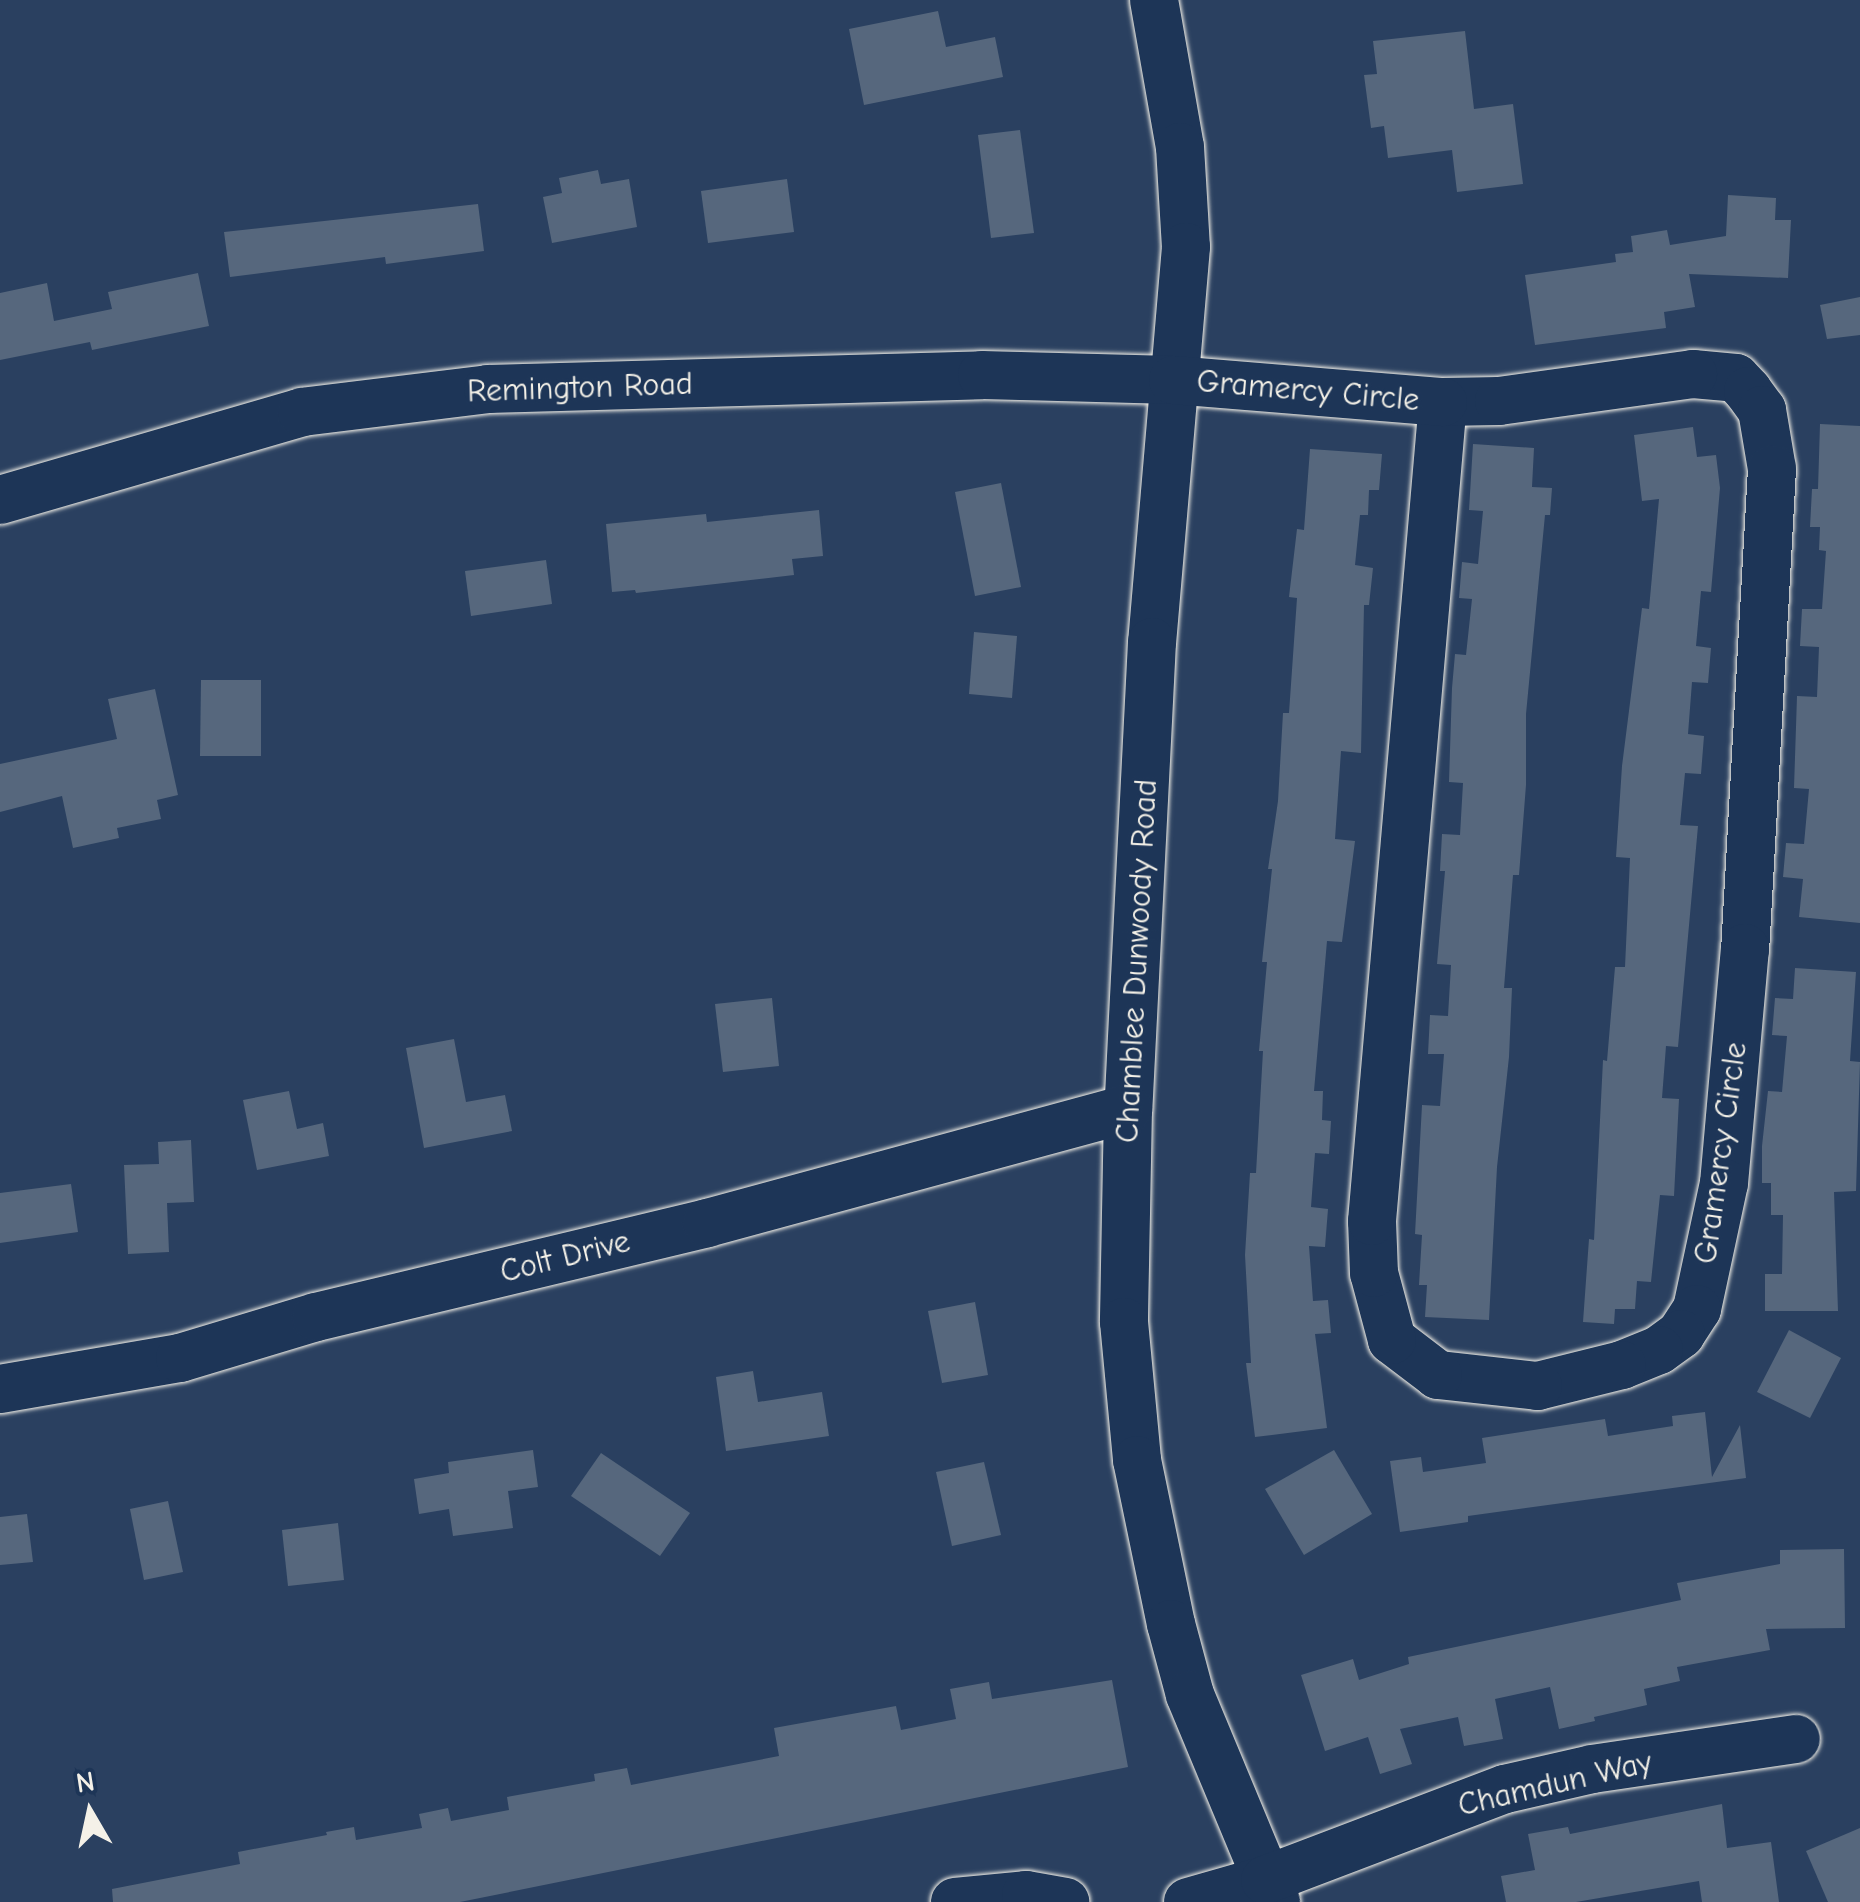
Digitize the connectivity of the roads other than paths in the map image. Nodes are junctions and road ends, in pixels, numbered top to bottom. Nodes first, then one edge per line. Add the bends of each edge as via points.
1 (1154, 0) edge
2 (1173, 380) junction
3 (1443, 402) junction
4 (0, 500) edge
5 (1128, 1109) junction
6 (0, 1390) edge
7 (1796, 1738) dead end
8 (1270, 1891) edge
9 (954, 1902) edge
10 (1065, 1902) edge
11 (1188, 1902) edge

1 - 2 street, Chamblee Dunwoody Road via 1180,147 1186,247
2 - 3 street, Gramercy Circle
2 - 4 street, Remington Road via 982,375 488,390 302,412
2 - 5 street, Chamblee Dunwoody Road
3 - 3 street, Gramercy Circle via 1372,1221 1374,1273 1408,1371 1538,1386 1691,1340 1724,1183 1745,948 1772,468 1755,380 1693,374 1500,401
5 - 6 street, Colt Drive via 708,1223 316,1317 180,1358
5 - 8 street, Chamblee Dunwoody Road via 1124,1322 1136,1460 1190,1695
7 - 8 street, Chamdun Way via 1505,1789
8 - 11 street, Chamdun Way
9 - 10 street via 1026,1895

